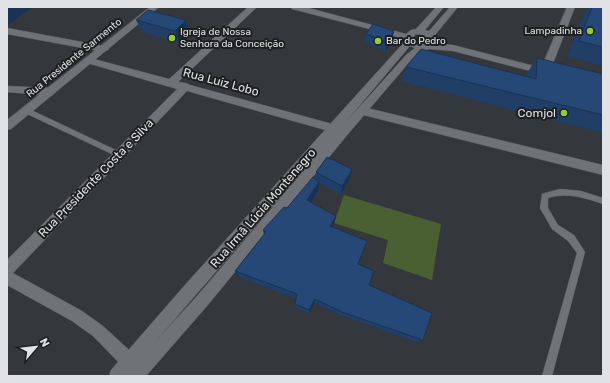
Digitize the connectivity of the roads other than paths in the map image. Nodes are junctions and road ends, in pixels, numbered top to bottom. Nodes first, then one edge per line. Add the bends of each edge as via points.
1 (155, 7) edge
2 (253, 7) edge
3 (295, 7) edge
4 (440, 7) edge
5 (454, 7) edge
6 (571, 7) edge
7 (7, 31) edge
8 (412, 36) junction
9 (429, 42) junction
10 (104, 49) junction
11 (90, 60) junction
12 (172, 82) junction
13 (186, 86) junction
14 (7, 89) edge
15 (51, 92) junction
16 (27, 111) junction
17 (363, 111) junction
18 (7, 126) edge
19 (339, 129) junction
20 (118, 154) junction
21 (603, 170) edge
22 (603, 201) edge
23 (7, 270) edge
24 (7, 277) edge
25 (135, 369) edge
26 (117, 376) edge
27 (547, 376) edge

1 - 10 street, Rua Presidente Sarmento
2 - 12 street
3 - 8 street
4 - 8 street, Rua Irmã Lúcia Montenegro
5 - 9 street, Rua Irmã Lúcia Montenegro
6 - 9 street via 549,72
7 - 10 street
8 - 9 street
8 - 9 street via 415,45
8 - 19 street, Rua Irmã Lúcia Montenegro
9 - 17 street, Rua Irmã Lúcia Montenegro via 410,57
10 - 11 street, Rua Presidente Sarmento
11 - 12 street, Rua Luiz Lobo
11 - 15 street, Rua Presidente Sarmento
12 - 13 street, Rua Luiz Lobo
13 - 19 street, Rua Luiz Lobo
13 - 20 street, Rua Presidente Costa e Silva
14 - 15 street
15 - 16 street, Rua Presidente Sarmento
16 - 18 street, Rua Presidente Sarmento
16 - 20 lane
17 - 19 street, Rua Irmã Lúcia Montenegro
17 - 21 street
19 - 25 street, Rua Irmã Lúcia Montenegro via 202,301
20 - 23 street, Rua Presidente Costa e Silva
22 - 27 lane via 574,193 556,192 544,196 544,208 555,227 571,238 581,252
24 - 25 street via 78,316 98,331
25 - 26 street, Rua Irmã Lúcia Montenegro

